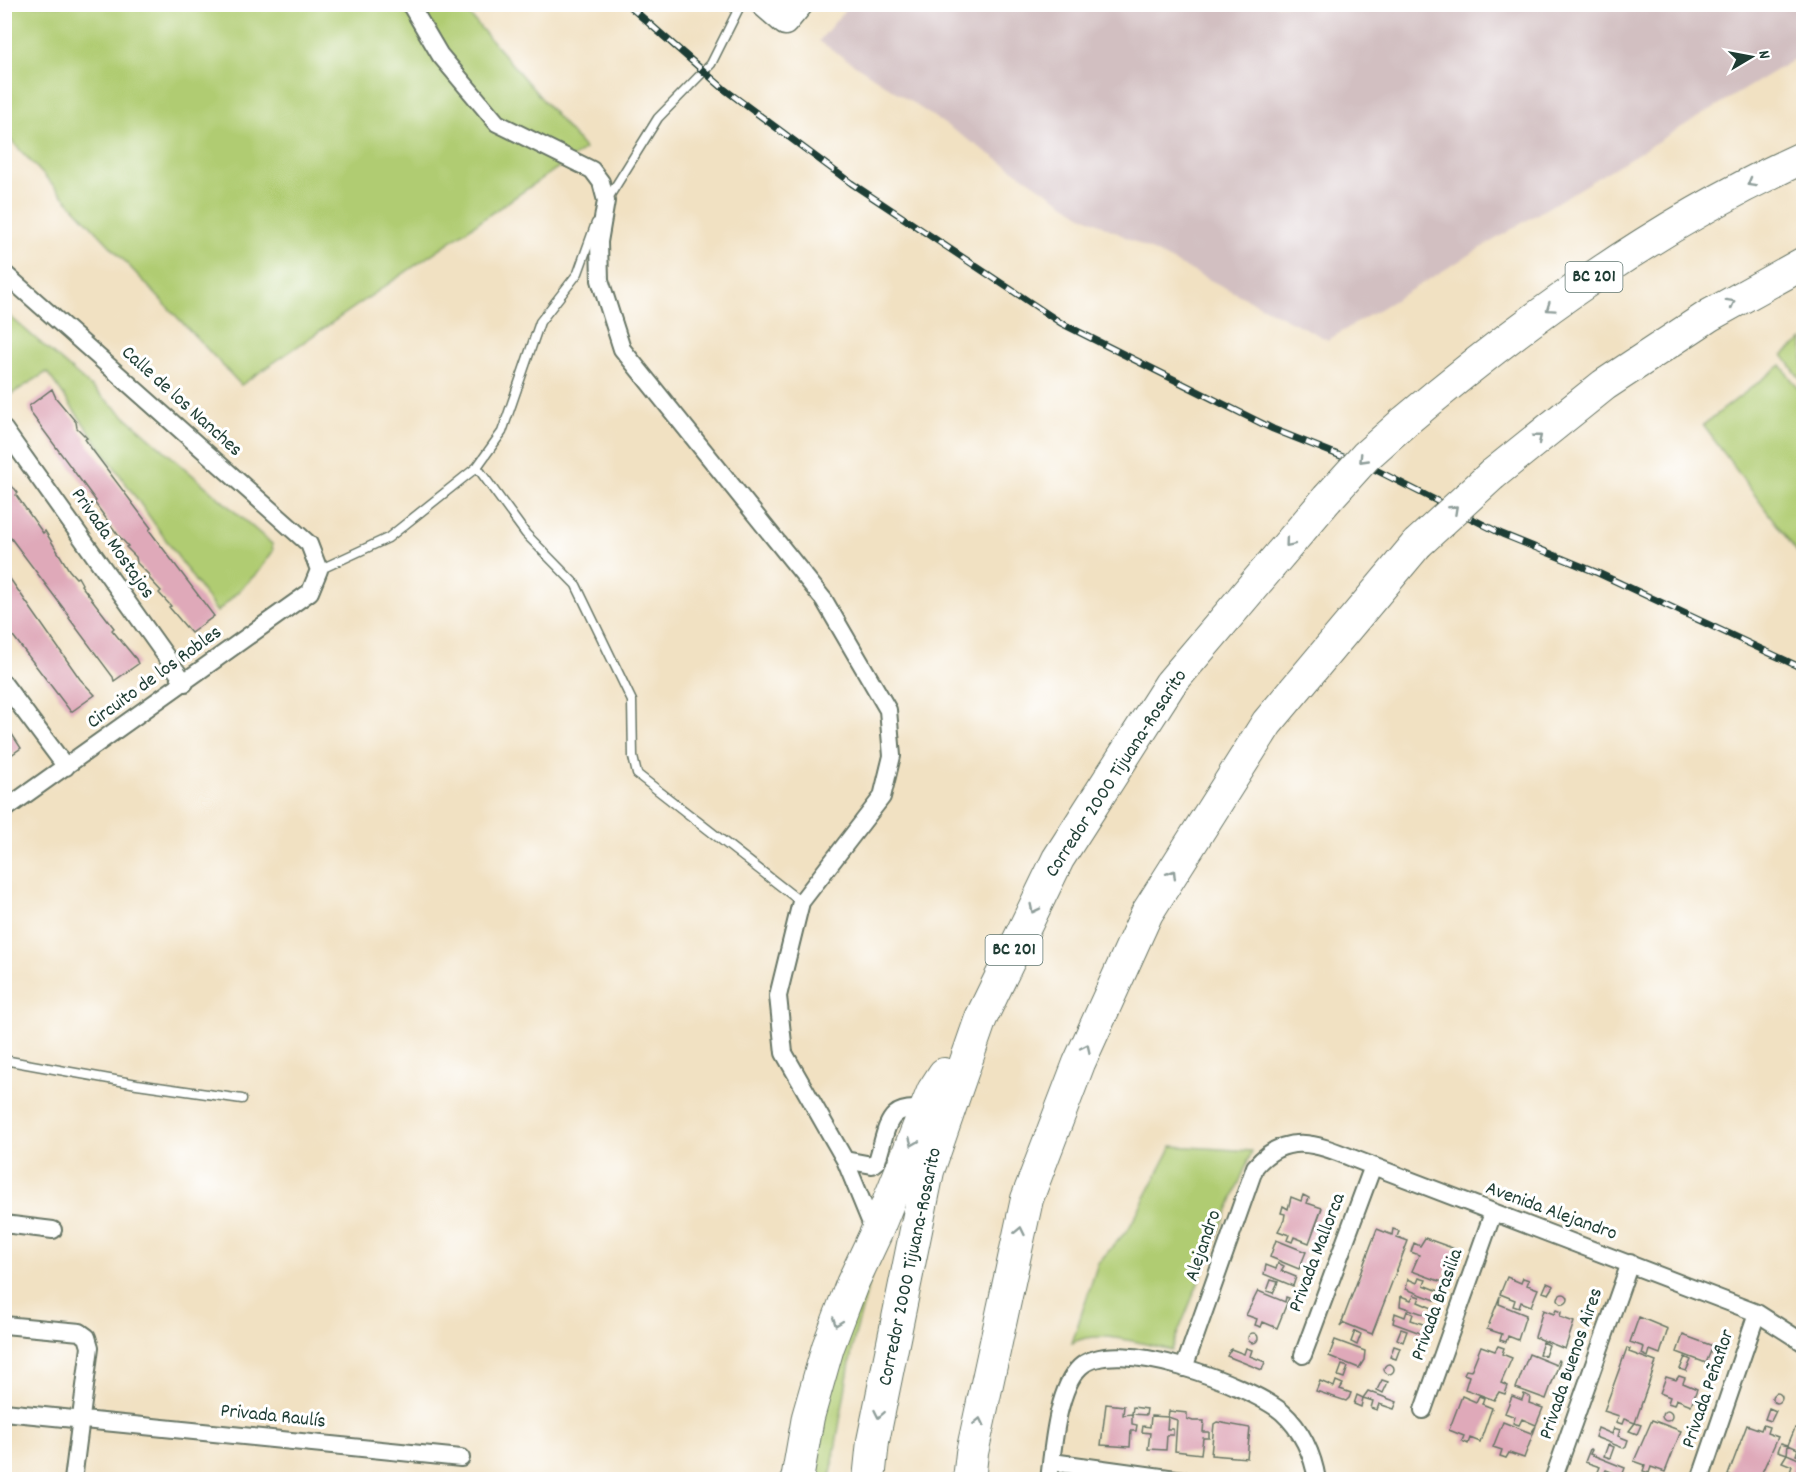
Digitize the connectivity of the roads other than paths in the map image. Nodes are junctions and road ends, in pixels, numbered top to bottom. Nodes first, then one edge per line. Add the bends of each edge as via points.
1 (410, 4) edge
2 (741, 4) edge
3 (764, 4) edge
4 (801, 4) edge
5 (1803, 158) edge
6 (606, 201) junction
7 (1803, 263) edge
8 (4, 273) edge
9 (4, 429) edge
10 (477, 467) junction
11 (319, 570) junction
12 (185, 683) junction
13 (4, 684) edge
14 (66, 767) junction
15 (4, 810) edge
16 (801, 902) junction
17 (4, 1060) edge
18 (242, 1099) dead end
19 (937, 1112) junction
20 (1277, 1146) joint
21 (845, 1160) junction
22 (1373, 1166) junction
23 (1493, 1213) junction
24 (4, 1224) edge
25 (53, 1230) dead end
26 (876, 1233) junction
27 (1630, 1263) junction
28 (1757, 1313) junction
29 (4, 1325) edge
30 (1803, 1343) edge
31 (1303, 1355) dead end
32 (1184, 1368) junction
33 (1423, 1410) dead end
34 (4, 1412) edge
35 (80, 1419) junction
36 (461, 1458) dead end
37 (1052, 1462) junction
38 (73, 1479) edge
39 (798, 1479) edge
40 (869, 1479) edge
41 (969, 1479) edge
42 (1049, 1479) edge
43 (1183, 1479) edge
44 (1317, 1479) edge
45 (1553, 1479) edge
46 (1700, 1479) edge

1 - 6 street via 440,55 497,123 592,170 601,182
2 - 6 lane via 711,64 658,118
3 - 4 street via 785,23
5 -> 19 highway, Corredor 2000 Tijuana-Rosarito / BC 201, bridge via 1646,242 1526,324 1365,456 1170,684 1058,859 981,1018 933,1091
6 - 10 lane via 578,273 540,322 502,432
6 - 16 street via 599,243 600,280 622,349 824,600 888,710 892,756 882,797
41 -> 7 highway, bridge via 1026,1199 1079,1063 1148,913 1267,723 1417,544 1492,475 1604,386 1710,315
8 - 11 street, Calle de los Nanches via 309,544
9 - 12 street, Privada Mostajos
10 - 11 lane via 388,538
10 - 16 lane via 526,534 576,585 632,701 637,774
11 - 12 street, Circuito de los Robles via 310,592
12 - 14 street, Circuito de los Robles
13 - 14 street
14 - 15 street, Circuito de los Robles
16 - 21 street via 778,996 784,1053
17 - 18 lane
19 - 21 street via 909,1107 898,1110 889,1123 877,1161 872,1165
19 -> 26 highway
19 -> 40 highway, Corredor 2000 Tijuana-Rosarito
20 - 22 street, Avenida Alejandro via 1306,1144
20 - 32 street, Alejandro via 1255,1167 1246,1186
21 - 26 street
22 - 23 street, Avenida Alejandro
22 - 31 street, Privada Mallorca
23 - 27 street, Avenida Alejandro
23 - 33 street, Privada Brasilia
24 - 25 street
26 -> 39 highway via 828,1347 808,1417
27 - 28 street, Avenida Alejandro
27 - 45 street, Privada Buenos Aires
28 - 30 street, Avenida Alejandro
28 - 46 street, Privada Peñaflor
29 - 35 street via 80,1332 87,1337 90,1347
32 - 37 street via 1141,1357 1098,1358 1082,1365 1064,1393
32 - 44 street via 1267,1401 1283,1413 1299,1429
34 - 35 street, Privada Raulís
35 - 36 street, Privada Raulís
35 - 38 street
37 - 42 street
37 - 43 street

